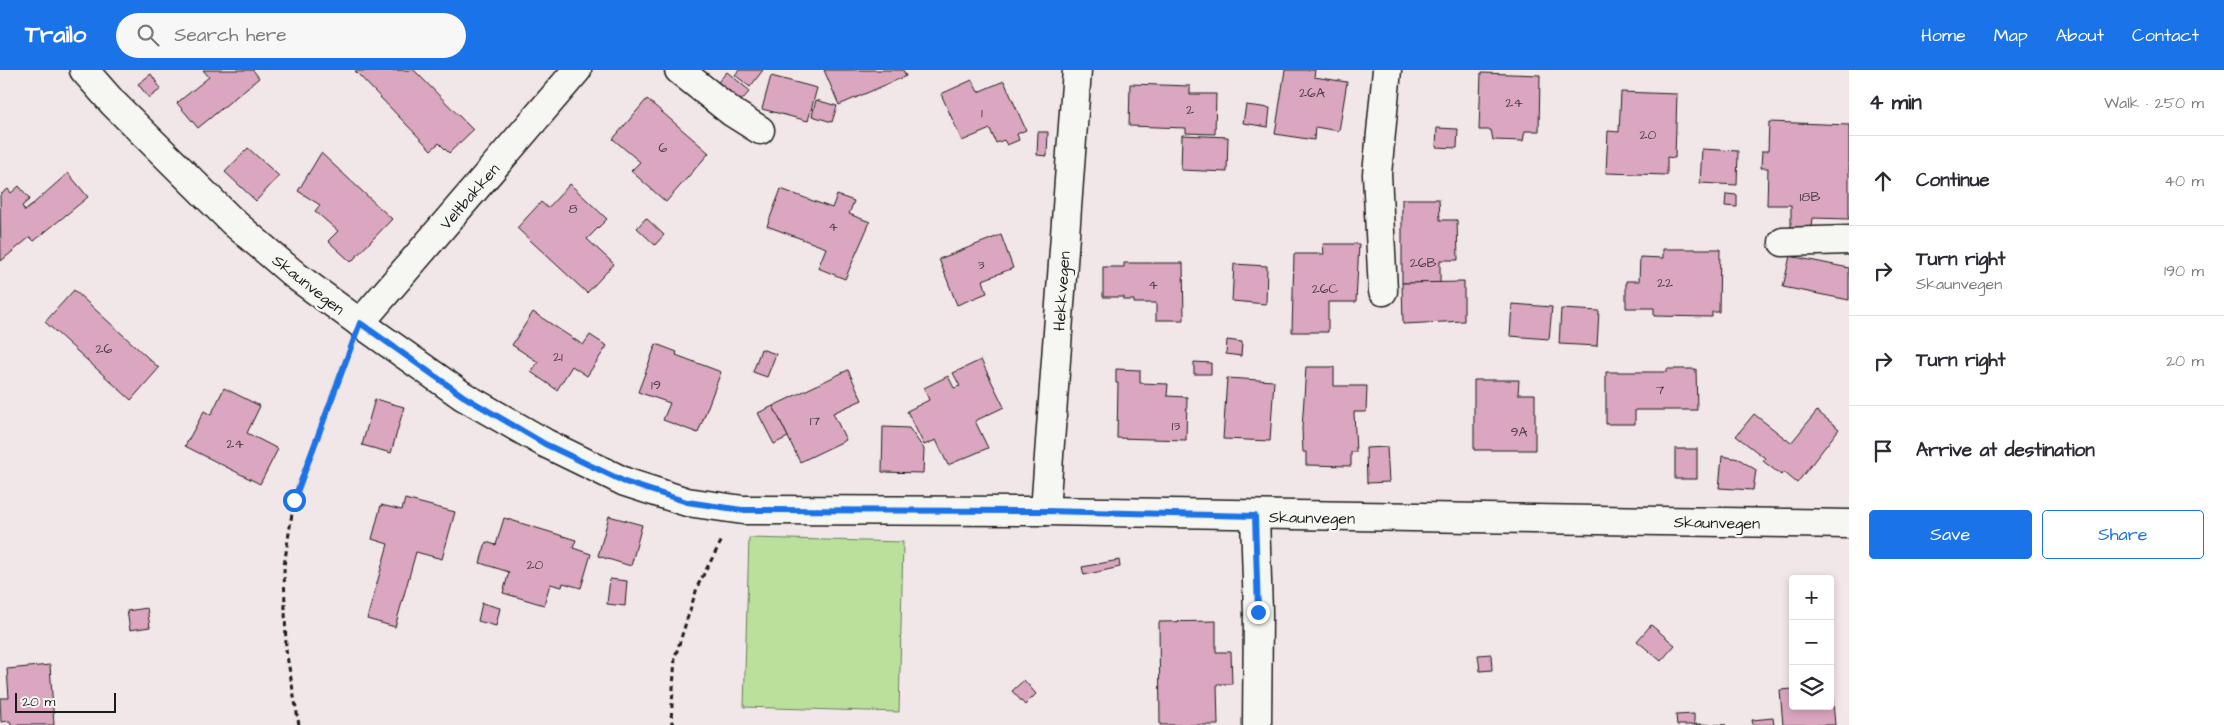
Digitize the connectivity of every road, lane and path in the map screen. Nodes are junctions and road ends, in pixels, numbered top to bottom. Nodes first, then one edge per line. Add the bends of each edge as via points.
1 (84, 70) edge
2 (577, 70) edge
3 (679, 70) edge
4 (1077, 70) edge
5 (1387, 70) edge
6 (760, 130) dead end
7 (1849, 240) edge
8 (1784, 242) dead end
9 (1383, 291) dead end
10 (360, 323) junction
11 (742, 510) junction
12 (1045, 511) junction
13 (1255, 516) junction
14 (1849, 524) edge
15 (299, 725) edge
16 (674, 725) edge
17 (1256, 725) edge

1 - 10 street, Skaunvegen via 233,222 296,276
2 - 10 street, Veltbakken
3 - 6 street
4 - 12 street, Hekkvegen
5 - 9 street via 1377,174
7 - 8 street
10 - 11 street, Skaunvegen via 463,396 545,444 625,482 687,502
10 - 15 path via 294,500 284,566 286,650
11 - 12 street, Skaunvegen
11 - 16 path via 698,585 675,657 671,721
12 - 13 street, Skaunvegen
13 - 14 street, Skaunvegen
13 - 17 street via 1258,612

